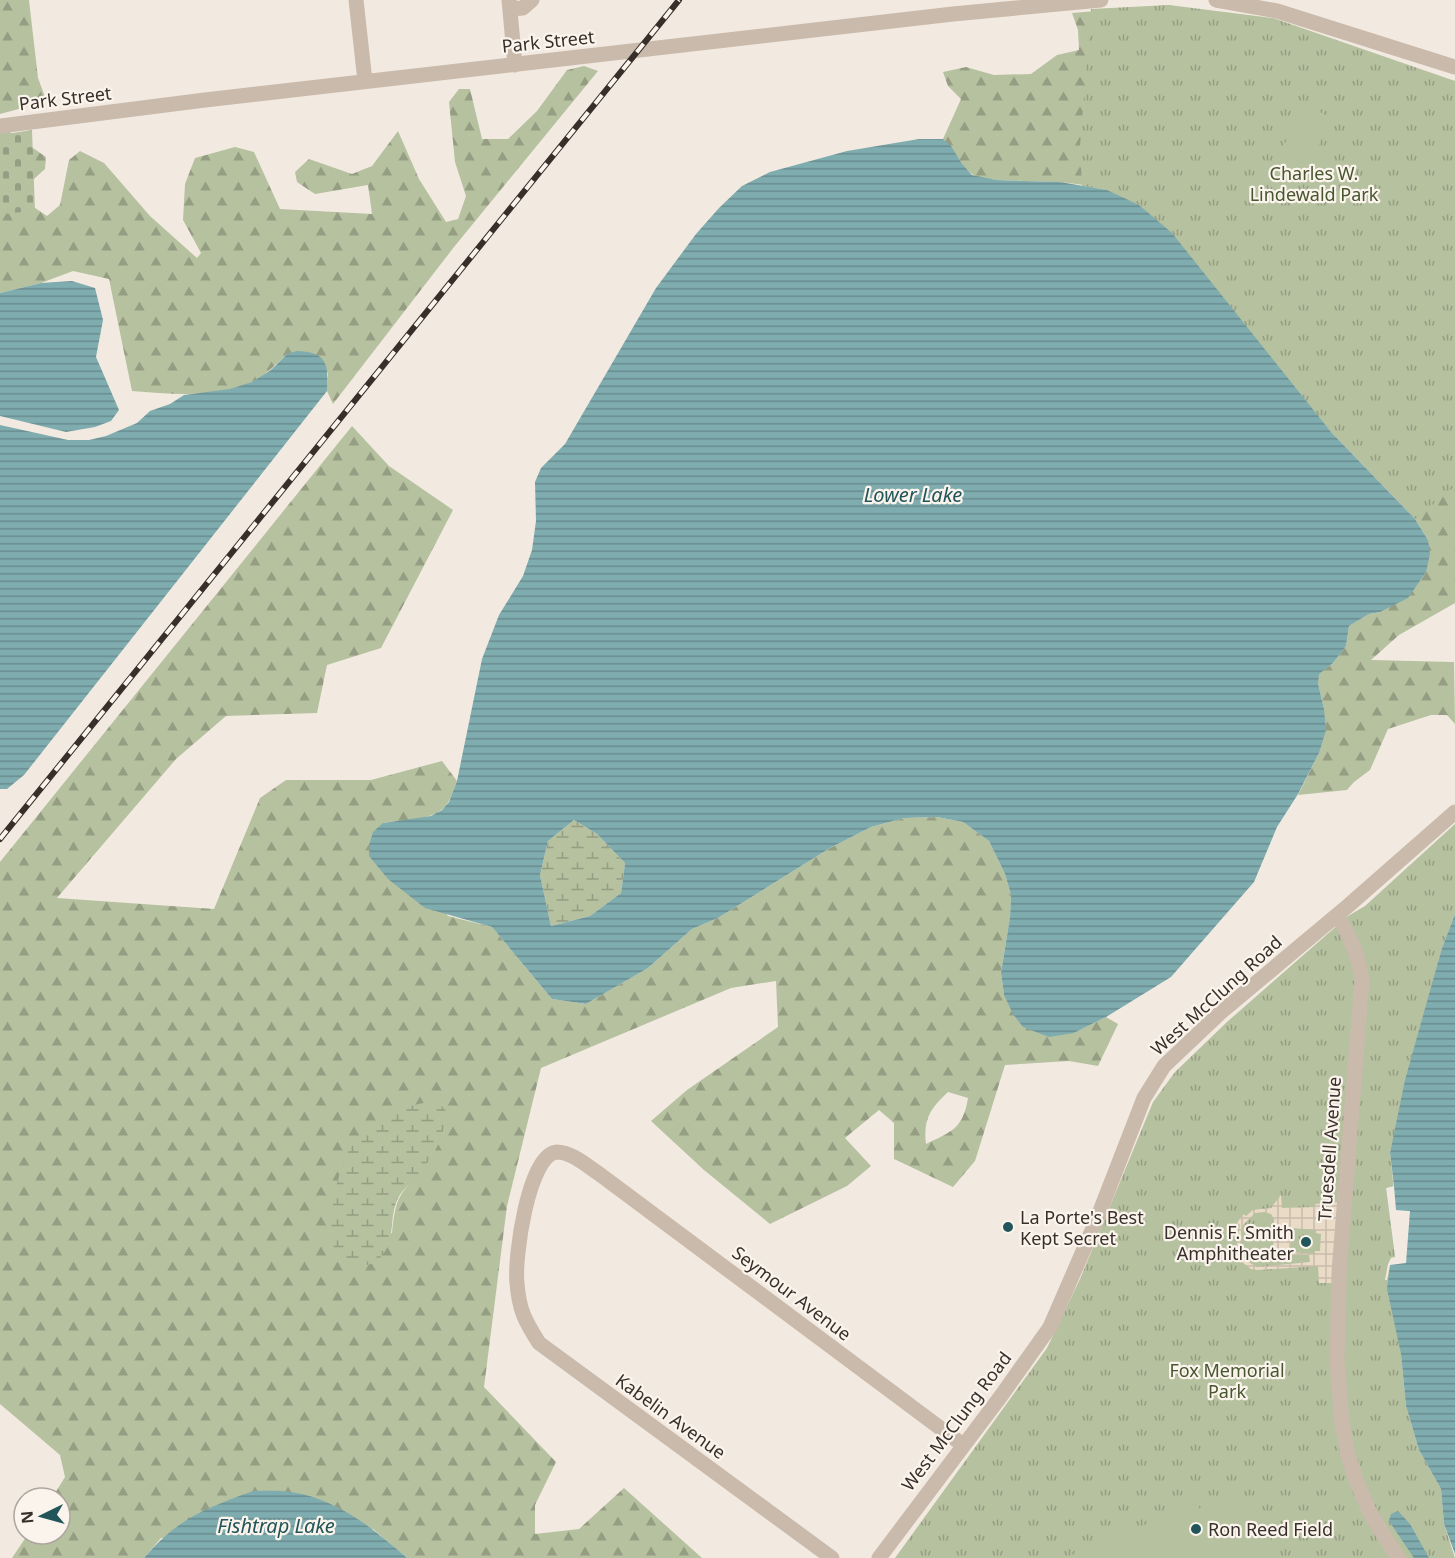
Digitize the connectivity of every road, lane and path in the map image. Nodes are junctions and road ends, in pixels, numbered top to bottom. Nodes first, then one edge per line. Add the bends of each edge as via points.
1 (356, 0) edge
2 (532, 0) edge
3 (1101, 0) edge
4 (1216, 0) edge
5 (509, 5) edge
6 (1278, 6) edge
7 (952, 7) edge
8 (515, 65) junction
9 (1454, 65) edge
10 (365, 81) junction
11 (0, 126) edge
12 (1455, 812) edge
13 (1336, 916) junction
14 (517, 1283) joint
15 (963, 1445) junction
16 (832, 1558) edge
17 (879, 1558) edge
18 (1398, 1558) edge

1 - 10 street
2 - 5 street via 523,8
3 - 7 street, Park Street
4 - 6 street
5 - 8 street
6 - 9 street
7 - 8 street, Park Street
8 - 10 street, Park Street
10 - 11 street, Park Street
12 - 13 street, West McClung Road
13 - 15 street, West McClung Road via 1164,1066 1144,1098 1055,1318
13 - 18 street, Truesdell Avenue via 1358,955 1362,980 1339,1272 1339,1391 1347,1451 1356,1480 1370,1513
14 - 15 street, Seymour Avenue via 516,1260 529,1195 546,1157 555,1152 564,1154 598,1173
14 - 16 street, Kabelin Avenue via 522,1315 539,1343
15 - 17 street, West McClung Road

